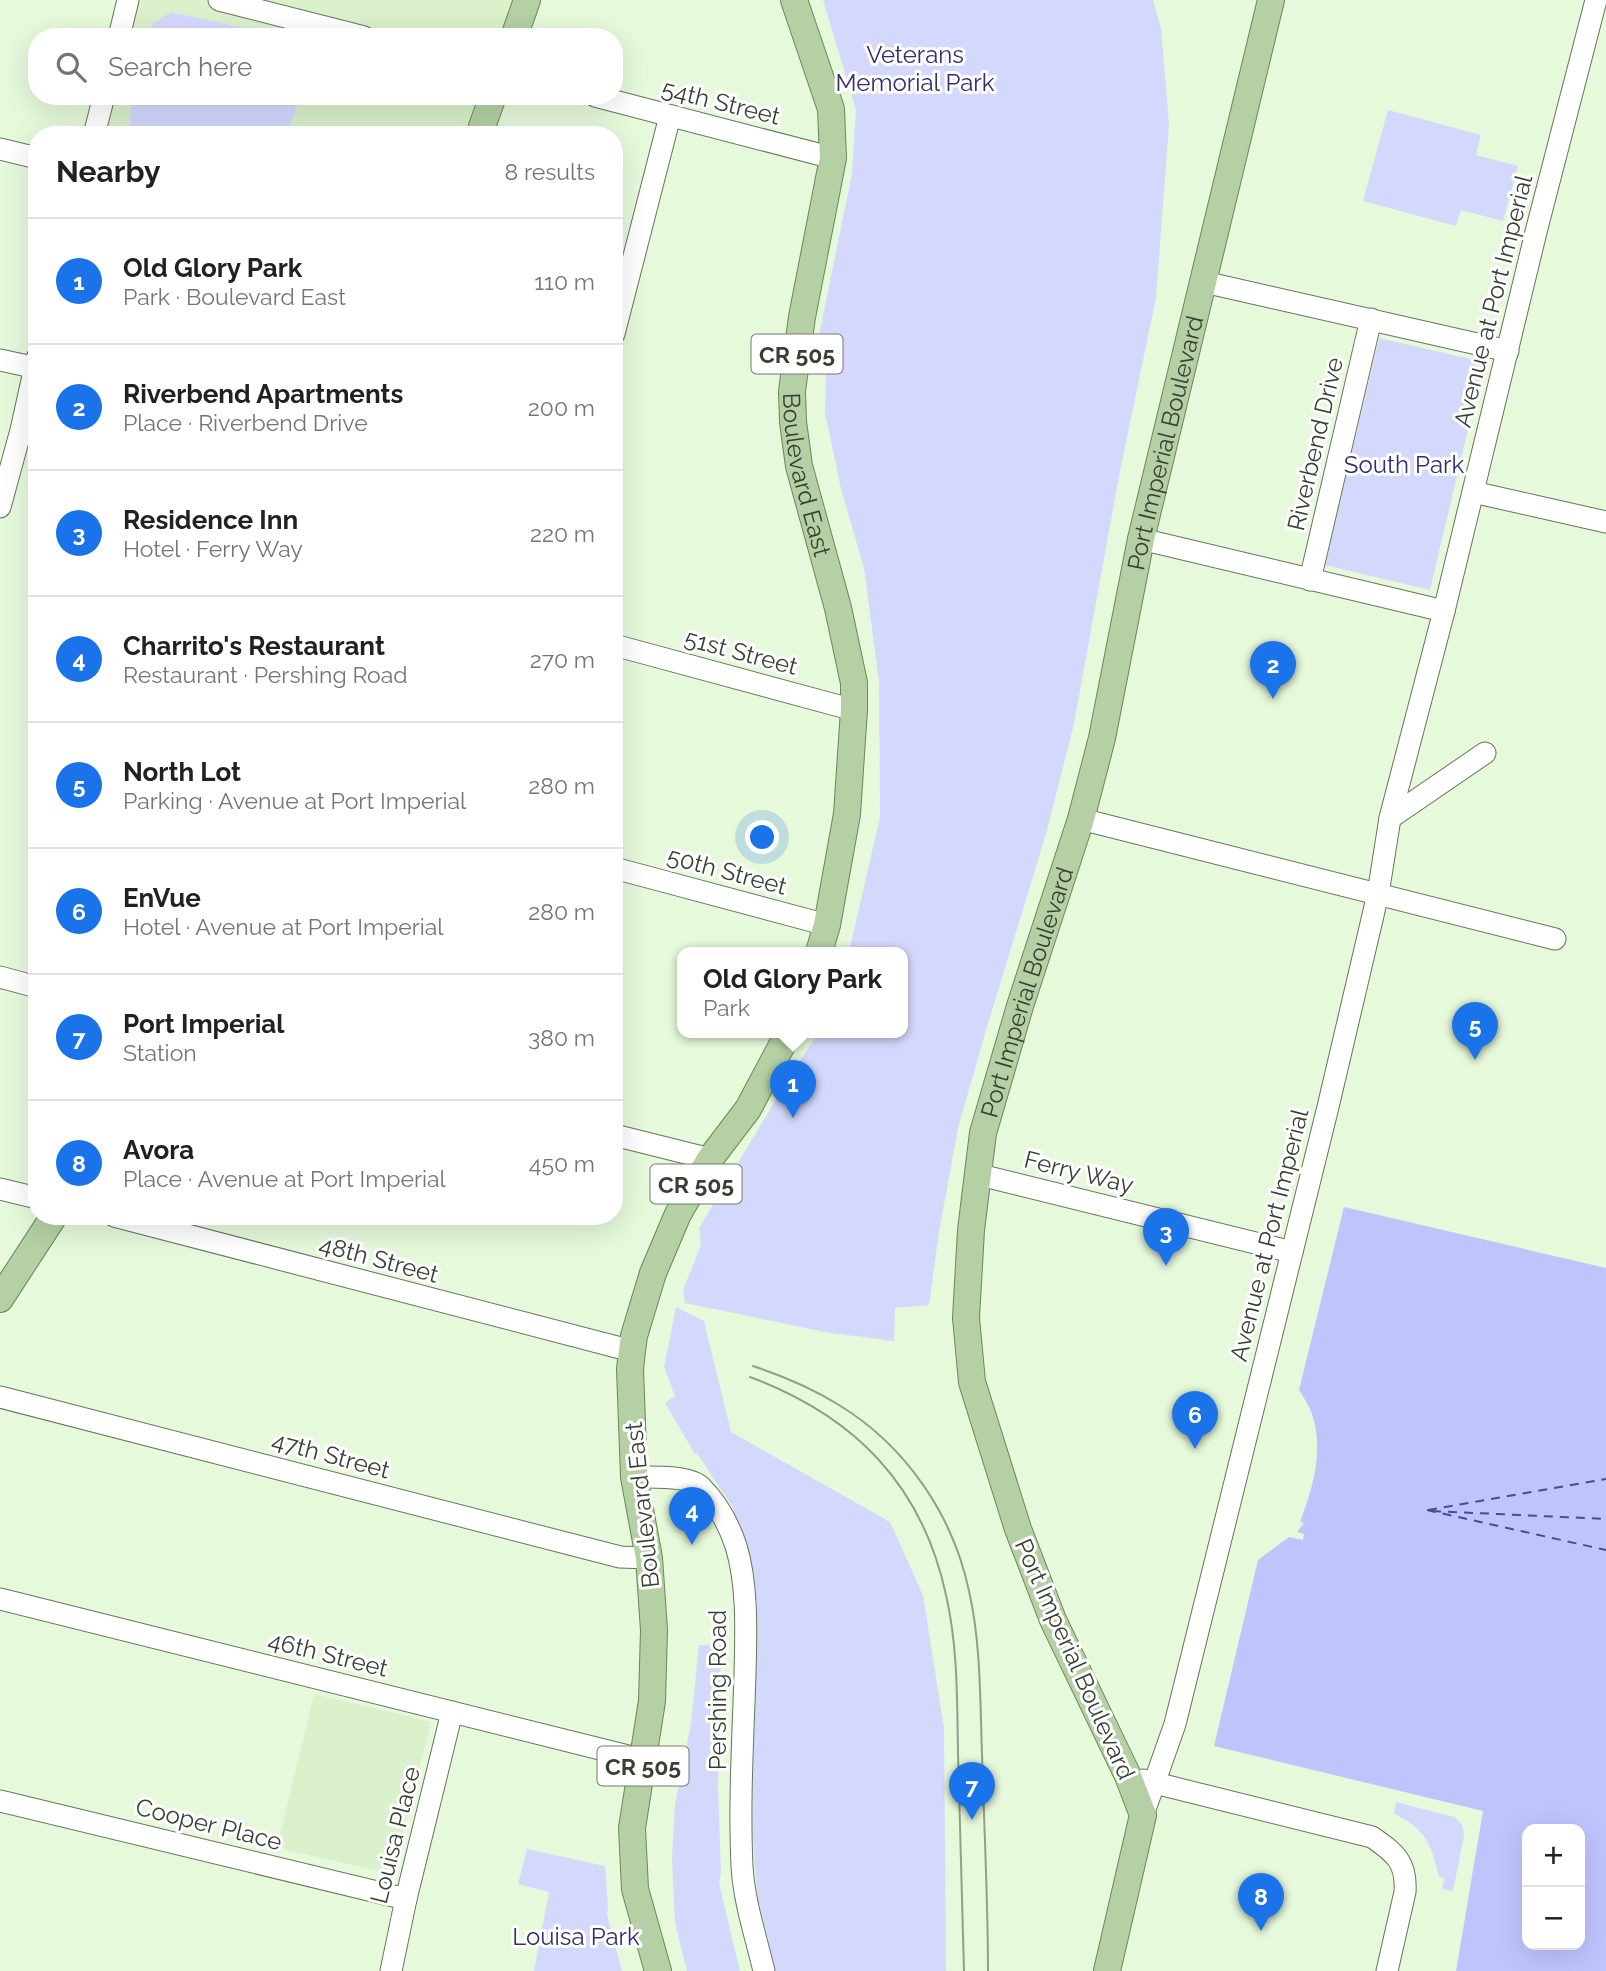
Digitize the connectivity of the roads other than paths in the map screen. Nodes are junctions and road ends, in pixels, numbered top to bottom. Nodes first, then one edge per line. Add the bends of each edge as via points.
1 (128, 0) edge
2 (219, 0) edge
3 (527, 0) edge
4 (794, 0) edge
5 (1271, 0) edge
6 (1596, 0) edge
7 (121, 28) edge
8 (329, 28) edge
9 (517, 28) edge
10 (623, 103) edge
11 (102, 105) edge
12 (490, 105) edge
13 (670, 116) junction
14 (96, 126) edge
15 (482, 126) edge
16 (0, 149) edge
17 (28, 156) edge
18 (833, 158) junction
19 (1205, 282) junction
20 (623, 299) edge
21 (1371, 319) junction
22 (1508, 351) junction
23 (0, 360) edge
24 (28, 364) edge
25 (28, 397) edge
26 (1473, 492) junction
27 (0, 507) edge
28 (1606, 522) edge
29 (1141, 539) junction
30 (1310, 580) junction
31 (1444, 611) junction
32 (623, 647) edge
33 (854, 710) junction
34 (1485, 753) dead end
35 (1390, 818) junction
36 (1081, 819) junction
37 (623, 870) edge
38 (1378, 894) junction
39 (827, 925) junction
40 (1555, 939) dead end
41 (820, 947) edge
42 (0, 977) edge
43 (28, 985) edge
44 (786, 1038) edge
45 (623, 1137) edge
46 (710, 1159) junction
47 (976, 1174) junction
48 (0, 1189) edge
49 (28, 1196) edge
50 (48, 1225) edge
51 (149, 1225) edge
52 (1292, 1252) junction
53 (0, 1299) edge
54 (632, 1351) junction
55 (0, 1397) edge
56 (634, 1477) junction
57 (649, 1559) junction
58 (0, 1599) edge
59 (452, 1712) junction
60 (644, 1760) junction
61 (1128, 1776) junction
62 (1155, 1783) junction
63 (0, 1801) edge
64 (1143, 1815) junction
65 (406, 1899) junction
66 (391, 1971) edge
67 (658, 1971) edge
68 (764, 1971) edge
69 (1107, 1971) edge
70 (1387, 1971) edge

1 - 7 street
2 - 8 street
3 - 9 main road
4 - 18 main road, Boulevard East / CR 505 via 831,109
5 - 19 main road, Port Imperial Boulevard
6 - 22 street, Avenue at Port Imperial
10 - 13 street, 54th Street
11 - 14 street
12 - 15 main road
13 - 18 street, 54th Street
13 - 20 street
16 - 17 street
18 - 33 main road, Boulevard East / CR 505 via 802,317 792,401 799,467 838,608 854,683
19 - 21 street
19 - 29 main road, Port Imperial Boulevard
21 - 22 street
21 - 30 street, Riverbend Drive
22 - 26 street, Avenue at Port Imperial
23 - 24 street
25 - 27 street
26 - 28 street
26 - 31 street, Avenue at Port Imperial
29 - 30 street
29 - 36 main road, Port Imperial Boulevard via 1102,738
30 - 31 street
31 - 35 street, Avenue at Port Imperial
32 - 33 street, 51st Street
33 - 39 main road, Boulevard East / CR 505 via 847,814
34 - 35 street
35 - 38 street, Avenue at Port Imperial
36 - 38 street
36 - 47 main road, Port Imperial Boulevard via 1020,1006 983,1133
37 - 39 street, 50th Street
38 - 40 street
38 - 52 street, Avenue at Port Imperial
39 - 41 main road, Boulevard East / CR 505
42 - 43 street
44 - 46 main road, Boulevard East / CR 505 via 748,1110
45 - 46 street
46 - 54 main road, Boulevard East / CR 505 via 678,1214 653,1273
47 - 52 street, Ferry Way
47 - 61 main road, Port Imperial Boulevard via 966,1318 972,1382 1018,1529 1053,1620
48 - 49 street
50 - 53 main road
51 - 54 street, 48th Street
52 - 62 street, Avenue at Port Imperial via 1175,1724
54 - 56 main road, Boulevard East / CR 505
55 - 57 street, 47th Street via 620,1557
56 - 57 main road, Boulevard East / CR 505
56 - 68 street, Pershing Road via 666,1476 699,1484 723,1515 736,1546 746,1645 743,1870
57 - 60 main road, Boulevard East / CR 505 via 654,1630 652,1702
58 - 59 street, 46th Street
59 - 60 street, 46th Street
59 - 65 street, Louisa Place
60 - 67 main road, Boulevard East / CR 505 via 632,1828 635,1889
61 - 62 street
61 - 64 main road, Port Imperial Boulevard
62 - 64 street, Avenue at Port Imperial
62 - 70 street via 1372,1837 1392,1851 1404,1867 1406,1879
63 - 65 street, Cooper Place
64 - 69 main road
65 - 66 street, Louisa Place

